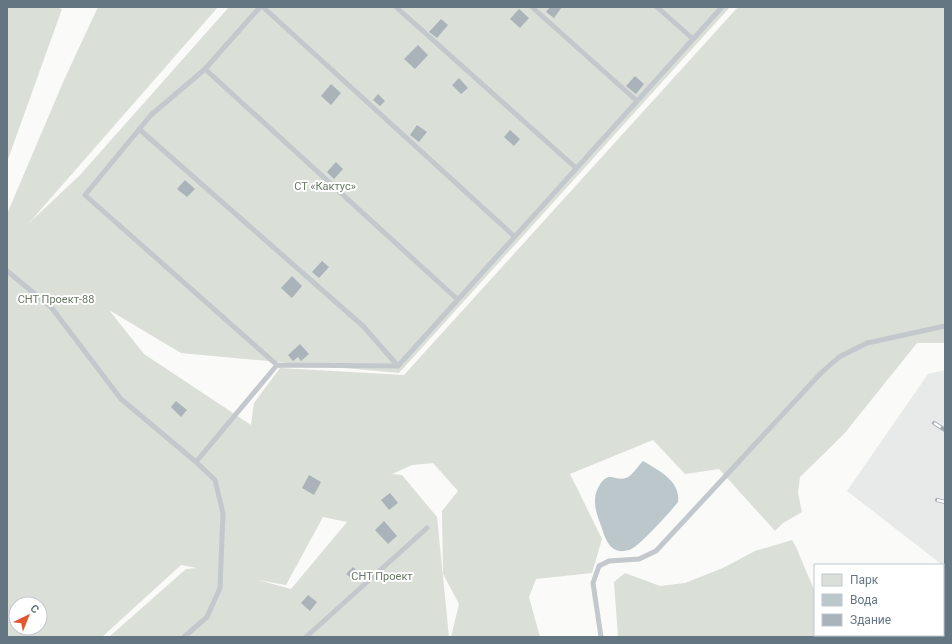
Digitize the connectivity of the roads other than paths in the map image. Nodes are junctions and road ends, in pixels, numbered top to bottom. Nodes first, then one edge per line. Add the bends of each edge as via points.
1 (260, 7) edge
2 (263, 7) edge
3 (396, 7) edge
4 (532, 7) edge
5 (657, 7) edge
6 (722, 7) edge
7 (693, 39) junction
8 (205, 69) junction
9 (637, 101) junction
10 (139, 129) junction
11 (576, 168) junction
12 (514, 236) junction
13 (7, 271) edge
14 (457, 299) junction
15 (945, 326) edge
16 (277, 365) junction
17 (398, 366) junction
18 (196, 462) junction
19 (427, 528) dead end
20 (184, 637) edge
21 (306, 637) edge
22 (601, 637) edge

1 - 8 lane
2 - 12 lane
3 - 11 lane
4 - 9 lane
5 - 7 lane
6 - 7 lane
7 - 9 lane
8 - 10 lane via 151,115
8 - 14 lane
9 - 11 lane
10 - 16 lane via 85,195
10 - 17 lane via 363,326
11 - 12 lane
12 - 14 lane
13 - 18 lane via 51,307 121,398
14 - 17 lane
15 - 22 lane via 867,342 838,356 656,551 639,559 609,561 599,566 593,583
16 - 17 lane
16 - 18 lane
18 - 20 lane via 215,480 223,513 220,588 207,617
19 - 21 lane

